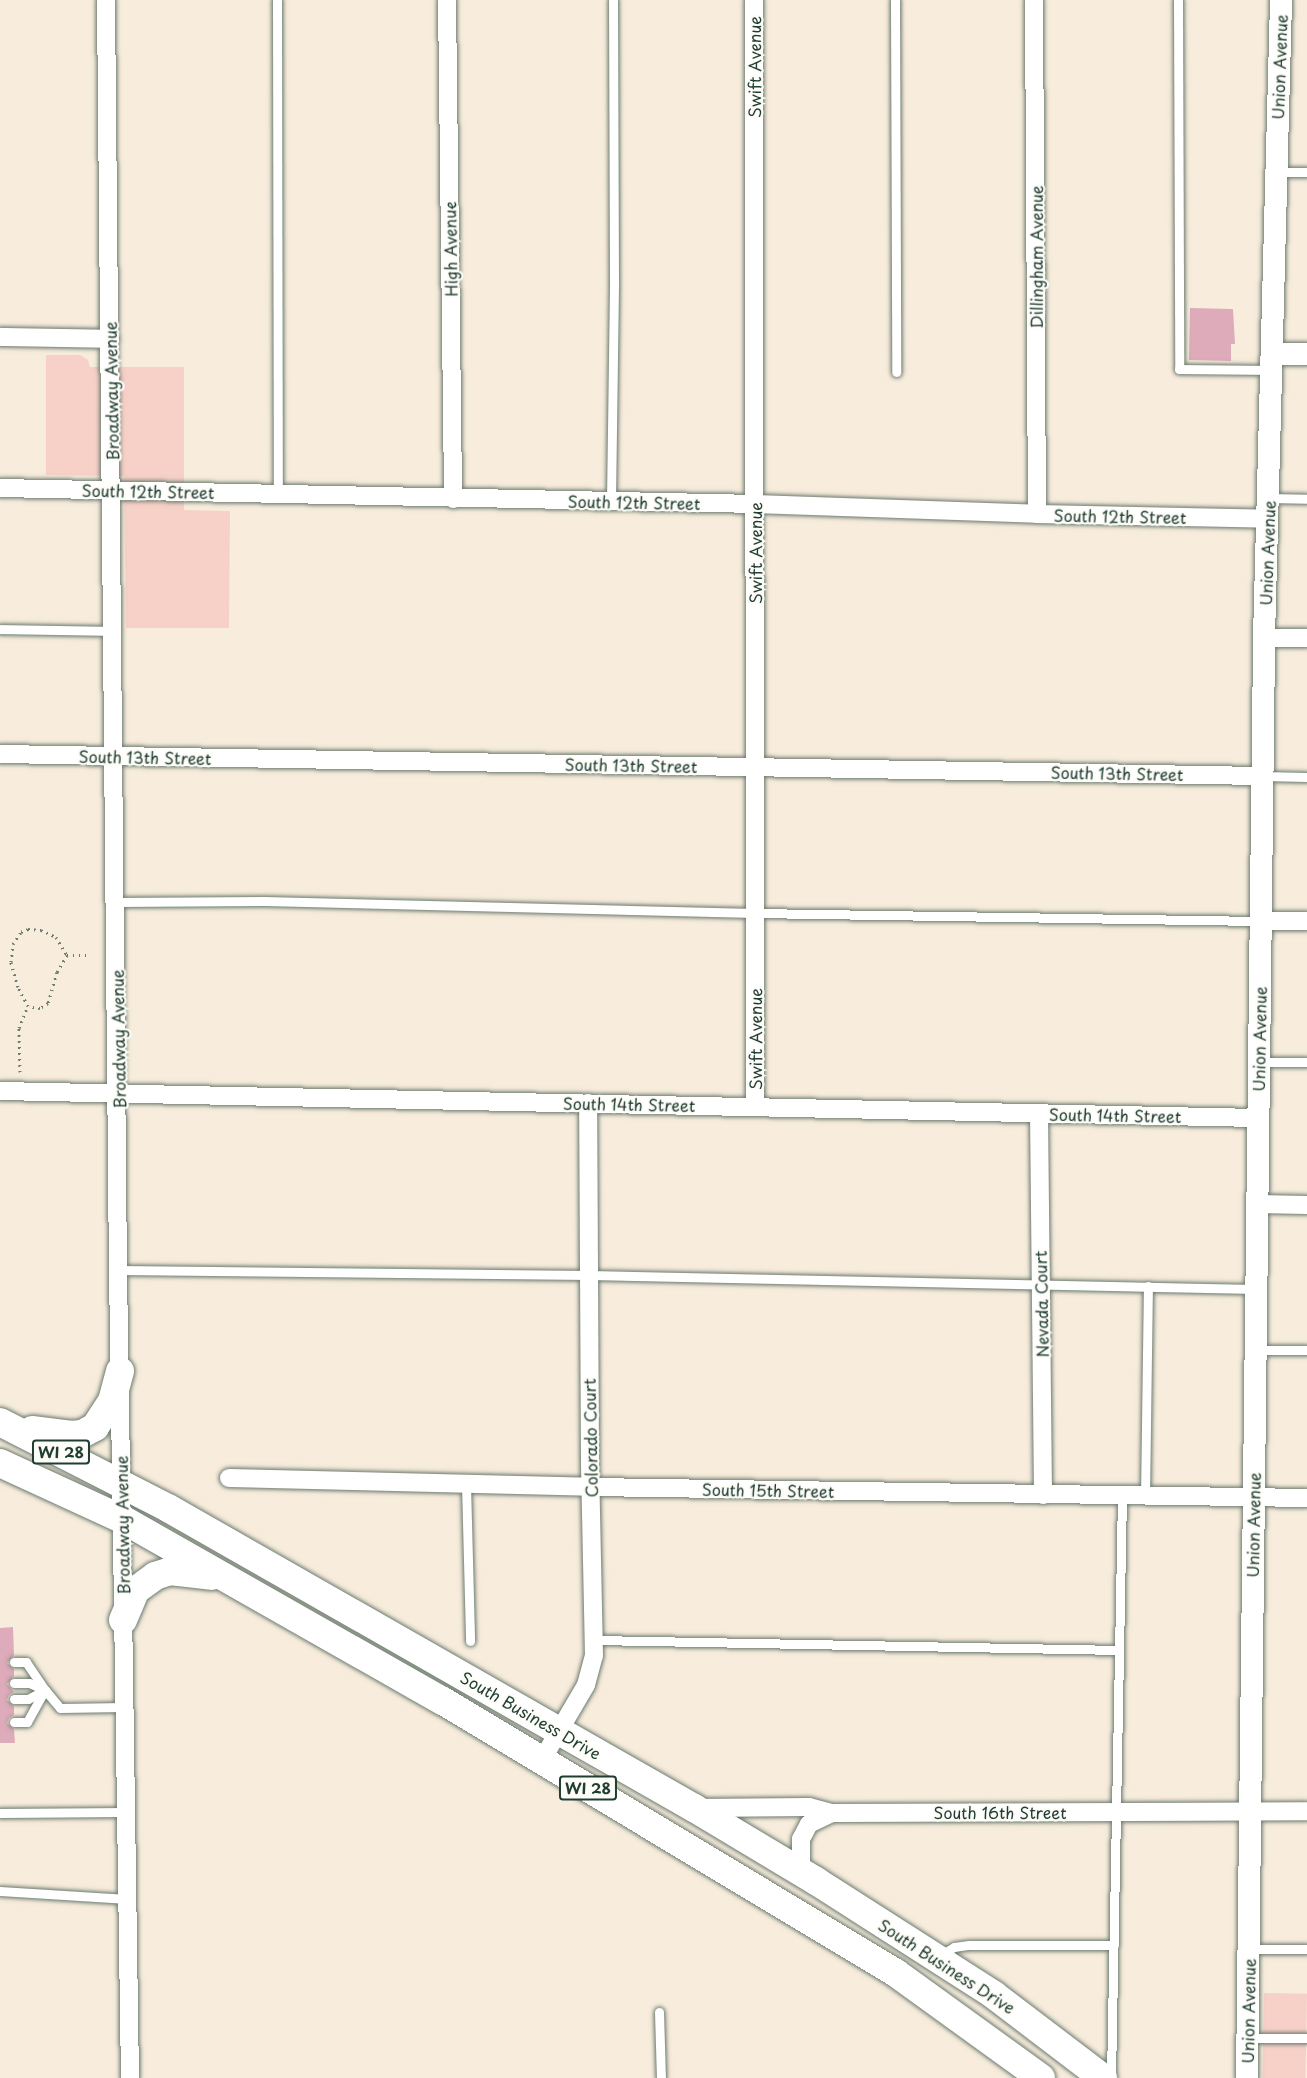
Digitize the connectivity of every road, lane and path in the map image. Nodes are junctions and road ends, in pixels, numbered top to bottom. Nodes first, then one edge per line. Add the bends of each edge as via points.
1 (106, 0) edge
2 (276, 0) edge
3 (447, 0) edge
4 (613, 0) edge
5 (754, 0) edge
6 (895, 0) edge
7 (1034, 0) edge
8 (1178, 0) edge
9 (1281, 0) edge
10 (1276, 172) junction
11 (1307, 172) edge
12 (0, 337) edge
13 (110, 339) junction
14 (1307, 354) edge
15 (1272, 362) junction
16 (896, 372) dead end
17 (0, 488) edge
18 (112, 490) junction
19 (278, 494) junction
20 (453, 499) junction
21 (1307, 499) edge
22 (611, 501) junction
23 (755, 504) junction
24 (1268, 508) junction
25 (1037, 514) junction
26 (0, 629) edge
27 (113, 631) junction
28 (1264, 638) junction
29 (1307, 638) edge
30 (0, 754) edge
31 (114, 756) junction
32 (756, 767) junction
33 (1262, 776) junction
34 (1307, 777) edge
35 (116, 902) junction
36 (756, 913) junction
37 (1260, 921) junction
38 (1307, 921) edge
39 (68, 955) junction
40 (89, 955) dead end
41 (28, 1006) junction
42 (1259, 1062) junction
43 (1307, 1062) edge
44 (20, 1072) dead end
45 (0, 1091) edge
46 (119, 1093) junction
47 (588, 1103) junction
48 (755, 1107) junction
49 (1039, 1113) junction
50 (1258, 1118) junction
51 (1257, 1204) junction
52 (1307, 1205) edge
53 (118, 1270) junction
54 (589, 1275) junction
55 (1040, 1284) junction
56 (1148, 1286) junction
57 (1256, 1289) junction
58 (1255, 1350) junction
59 (1307, 1350) edge
60 (120, 1371) junction
61 (3, 1424) edge
62 (0, 1463) edge
63 (230, 1478) dead end
64 (121, 1483) junction
65 (466, 1484) junction
66 (591, 1487) junction
67 (1043, 1495) junction
68 (1122, 1496) junction
69 (1145, 1497) junction
70 (1253, 1498) junction
71 (1307, 1498) edge
72 (122, 1519) junction
73 (227, 1578) junction
74 (123, 1620) junction
75 (595, 1640) junction
76 (471, 1641) dead end
77 (1119, 1650) junction
78 (14, 1662) dead end
79 (14, 1683) dead end
80 (45, 1690) junction
81 (14, 1700) dead end
82 (124, 1707) junction
83 (14, 1722) dead end
84 (559, 1730) junction
85 (542, 1760) junction
86 (694, 1808) junction
87 (1307, 1811) edge
88 (126, 1812) junction
89 (1117, 1812) junction
90 (1249, 1812) junction
91 (0, 1813) edge
92 (832, 1813) junction
93 (801, 1872) junction
94 (0, 1891) edge
95 (128, 1899) junction
96 (1114, 1946) junction
97 (1249, 1949) junction
98 (1307, 1949) edge
99 (936, 1958) junction
100 (659, 2012) dead end
101 (1248, 2037) junction
102 (1307, 2038) edge
103 (130, 2078) edge
104 (661, 2078) edge
105 (1041, 2078) edge
106 (1103, 2078) edge
107 (1111, 2078) edge
108 (1247, 2078) edge

1 - 13 street, Broadway Avenue
2 - 19 lane
3 - 20 street, High Avenue
4 - 22 lane
5 - 23 street, Swift Avenue
6 - 16 lane
7 - 25 street, Dillingham Avenue
8 - 15 lane via 1179,369
9 - 10 street, Union Avenue
10 - 11 lane
10 - 15 street, Union Avenue
12 - 13 street
13 - 18 street, Broadway Avenue
14 - 15 street
15 - 24 street, Union Avenue
17 - 18 street, South 12th Street
18 - 19 street, South 12th Street
18 - 27 street, Broadway Avenue
19 - 20 street, South 12th Street
20 - 22 street, South 12th Street
21 - 24 lane
22 - 23 street, South 12th Street
23 - 25 street, South 12th Street
23 - 32 street, Swift Avenue
24 - 25 street, South 12th Street
24 - 28 street, Union Avenue
26 - 27 lane
27 - 31 street, Broadway Avenue
28 - 29 street
28 - 33 street, Union Avenue
30 - 31 street, South 13th Street
31 - 32 street, South 13th Street
31 - 35 street, Broadway Avenue
32 - 33 street, South 13th Street
32 - 36 street, Swift Avenue
33 - 34 lane
33 - 37 street, Union Avenue
35 - 36 lane via 264,901
35 - 46 street, Broadway Avenue
36 - 37 lane
36 - 48 street, Swift Avenue
37 - 38 street
37 - 42 street, Union Avenue
39 - 40 path
39 - 41 path via 57,972 48,1003 40,1008
39 - 41 path via 57,938 44,931 28,929 17,937 11,964
41 - 44 path via 19,1028
42 - 43 lane
42 - 50 street, Union Avenue
45 - 46 street, South 14th Street
46 - 47 street, South 14th Street
46 - 53 street, Broadway Avenue
47 - 48 street, South 14th Street
47 - 54 street, Colorado Court
48 - 49 street, South 14th Street
49 - 50 street, South 14th Street
49 - 55 street, Nevada Court
50 - 51 street, Union Avenue
51 - 52 street
51 - 57 street, Union Avenue
53 - 54 lane
53 - 60 street, Broadway Avenue
54 - 55 lane
54 - 66 street, Colorado Court
55 - 56 lane
55 - 67 street, Nevada Court
56 - 57 lane
56 - 69 lane
57 - 58 street, Union Avenue
58 - 59 lane
58 - 70 street, Union Avenue
60 - 61 main road via 104,1417 82,1434 49,1434
60 - 64 street, Broadway Avenue
61 - 64 main road, South Business Drive / WI 28
62 - 72 main road, South Business Drive / WI 28
63 - 65 street, South 15th Street
64 - 72 street, Broadway Avenue
64 - 84 main road, South Business Drive / WI 28
65 - 66 street, South 15th Street
65 - 76 lane
66 - 67 street, South 15th Street
66 - 75 street, Colorado Court
67 - 68 street, South 15th Street
68 - 69 street, South 15th Street
68 - 77 lane
69 - 70 street, South 15th Street
70 - 71 street, South 15th Street
70 - 90 street, Union Avenue
72 - 73 main road, South Business Drive / WI 28
72 - 74 street, Broadway Avenue
73 - 74 main road via 184,1571 155,1576 136,1590
73 - 85 main road, South Business Drive / WI 28
74 - 82 street, Broadway Avenue
75 - 77 lane
75 - 84 street, Colorado Court via 590,1677
77 - 89 lane
78 - 80 lane via 26,1662
79 - 80 lane via 29,1683
80 - 81 lane via 28,1699
80 - 82 lane via 60,1708
80 - 83 lane via 27,1722
82 - 88 street, Broadway Avenue
84 - 85 street, Colorado Court
84 - 86 main road, South Business Drive / WI 28
85 - 105 main road, South Business Drive / WI 28 via 896,1973
86 - 92 street, South 16th Street via 810,1807
86 - 93 main road, South Business Drive / WI 28
87 - 90 street, South 16th Street
88 - 91 lane
88 - 95 street, Broadway Avenue
89 - 90 street, South 16th Street
89 - 92 street, South 16th Street
89 - 96 lane
90 - 97 street, Union Avenue
92 - 93 street via 809,1824 801,1839
93 - 99 main road, South Business Drive / WI 28
94 - 95 lane
95 - 103 street, Broadway Avenue
96 - 99 lane via 973,1944 954,1947
96 - 107 lane
97 - 98 lane
97 - 101 street, Union Avenue
99 - 106 main road, South Business Drive / WI 28 via 994,1995
100 - 104 lane
101 - 102 lane
101 - 108 street, Union Avenue

